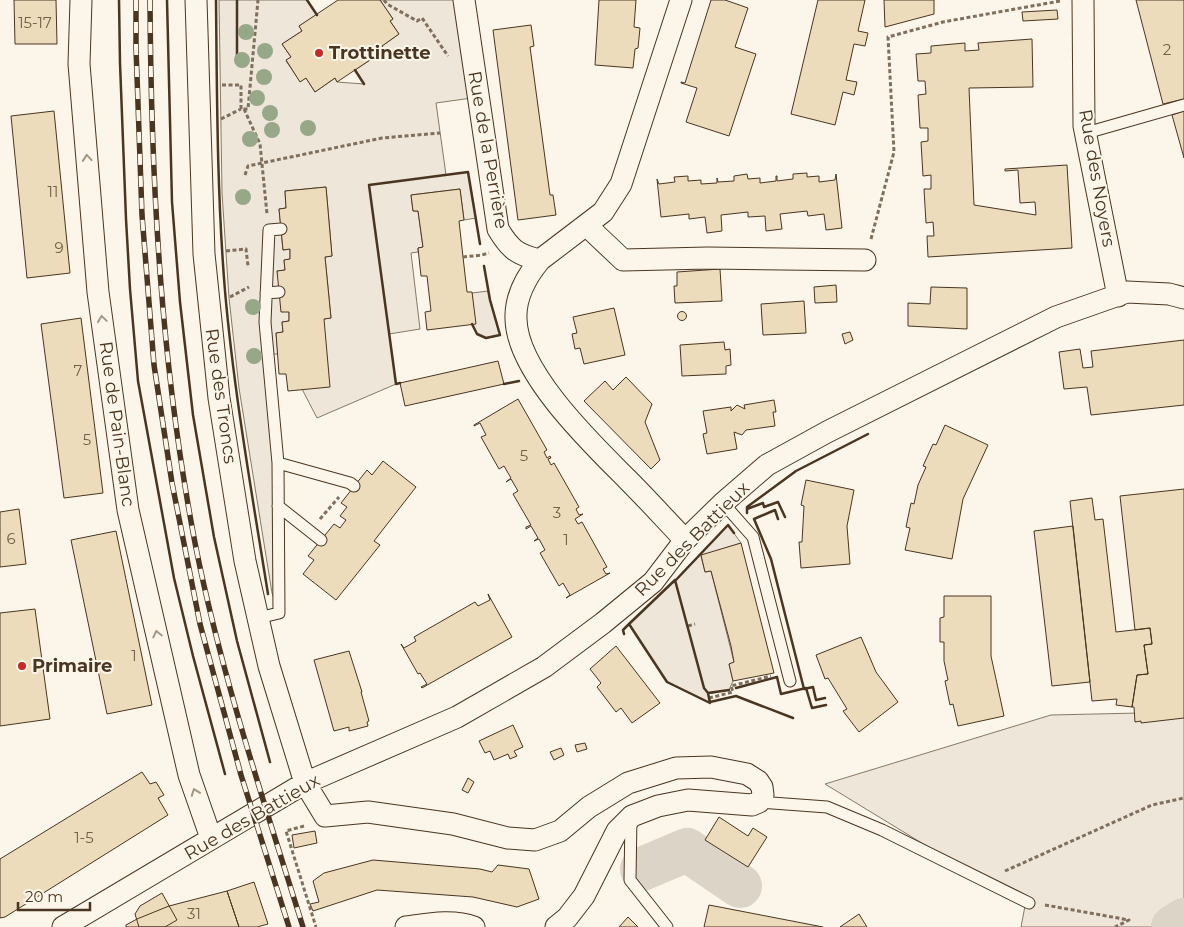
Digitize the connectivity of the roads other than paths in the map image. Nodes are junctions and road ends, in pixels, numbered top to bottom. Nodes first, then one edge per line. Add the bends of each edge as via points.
1 (81, 0) edge
2 (196, 0) edge
3 (464, 0) edge
4 (681, 0) edge
5 (1083, 0) edge
6 (1184, 105) edge
7 (1086, 133) junction
8 (586, 225) junction
9 (275, 230) road end
10 (540, 260) junction
11 (865, 260) road end
12 (279, 292) dead end
13 (266, 293) junction
14 (1118, 296) junction
15 (1184, 298) edge
16 (278, 463) junction
17 (354, 486) dead end
18 (723, 503) junction
19 (278, 506) junction
20 (321, 540) dead end
21 (685, 540) junction
22 (258, 618) junction
23 (789, 676) road end
24 (305, 783) junction
25 (761, 799) junction
26 (632, 816) junction
27 (211, 838) junction
28 (1029, 904) road end
29 (63, 927) edge
30 (406, 927) edge
31 (474, 927) edge
32 (556, 927) edge
33 (667, 927) edge

27 -> 1 street, Rue de Pain-Blanc via 189,774 128,510 98,292 79,64
2 - 22 street, Rue des Troncs via 204,254 219,398 245,561
3 - 10 street, Rue de la Perrière via 498,229 508,245 526,257
4 - 8 street via 621,184 603,212
5 - 7 street, Rue des Noyers
6 - 7 lane
7 - 14 street, Rue des Noyers
8 - 10 street
8 - 11 street via 623,260
9 - 13 lane
10 - 21 street via 527,275 519,295 516,318 519,338 532,368 559,407
12 - 13 lane
13 - 16 lane via 265,322 273,354
14 - 15 street, Rue des Battieux via 1127,292
14 - 18 street, Rue des Battieux via 1056,317 827,432 767,465
16 - 17 lane
16 - 19 lane
18 - 21 street, Rue des Battieux
18 - 23 lane via 753,537
19 - 20 lane
19 - 22 lane via 279,614
21 - 24 street, Rue des Battieux via 653,582 544,667 457,717
22 - 24 street, Rue des Troncs via 269,666
24 - 25 street, Rue des Troncs via 325,816 368,812 535,840 560,831 589,807 628,783 676,768 711,768 747,774 762,787
24 - 27 street, Rue des Battieux
25 - 26 street via 752,805 688,800
25 - 28 lane via 827,808 882,830
26 - 32 street via 617,830 584,896 568,918
26 - 33 lane via 630,880
27 - 29 street, Rue des Battieux
30 - 31 street via 442,922

